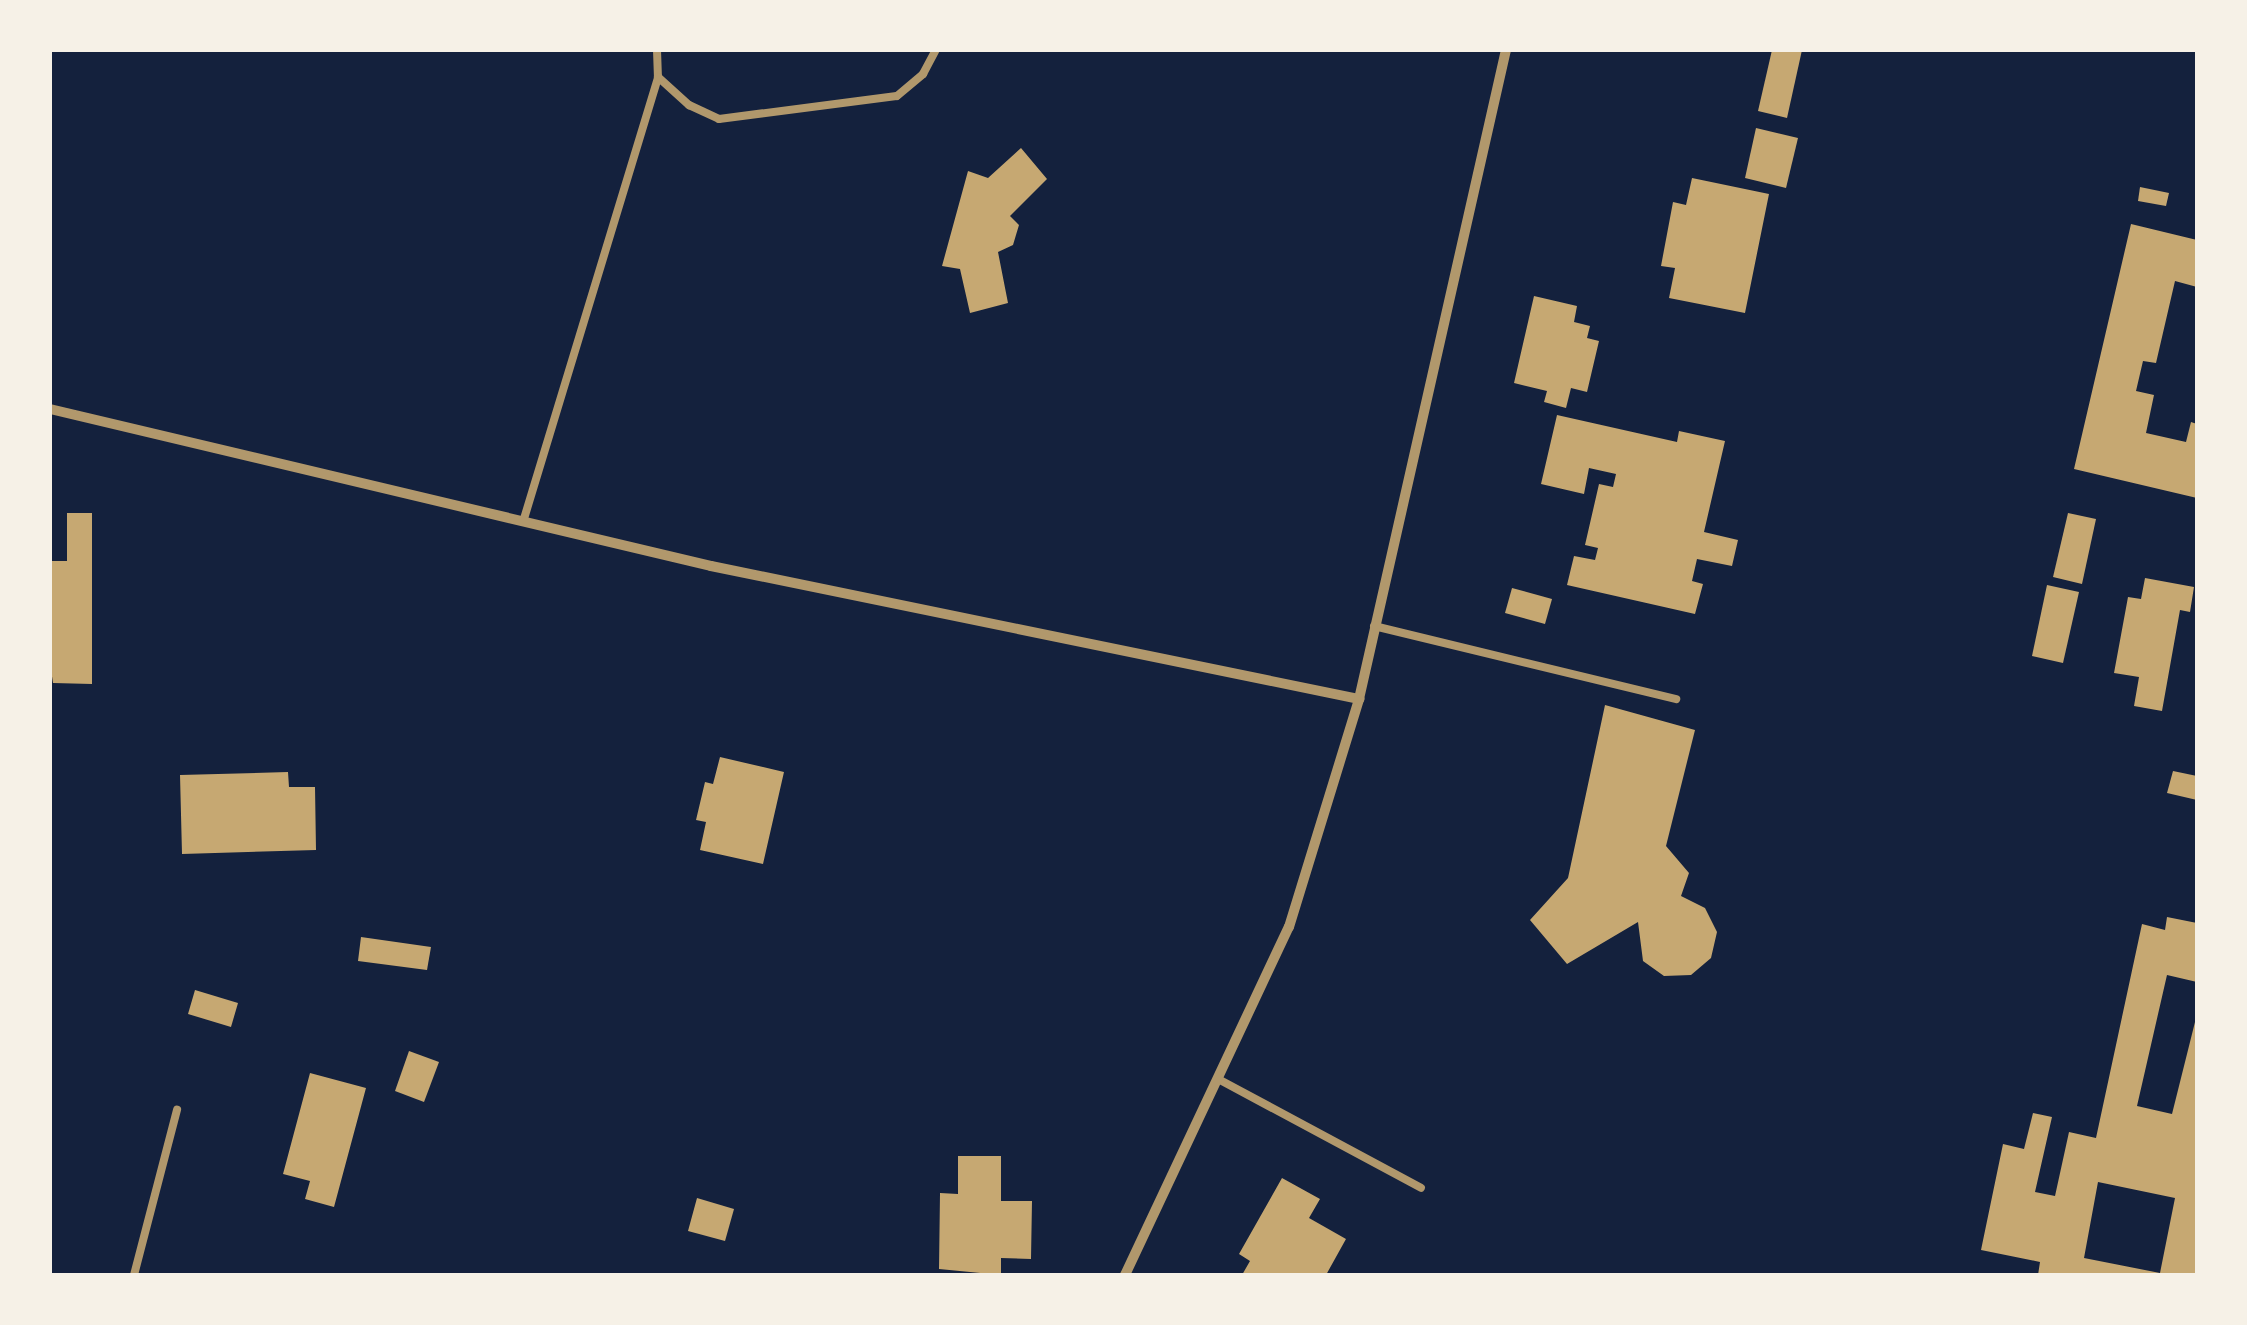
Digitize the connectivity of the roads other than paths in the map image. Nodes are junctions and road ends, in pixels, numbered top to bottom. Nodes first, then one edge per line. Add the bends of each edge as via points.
1 (657, 50) edge
2 (936, 50) edge
3 (1506, 50) edge
4 (658, 77) junction
5 (50, 410) edge
6 (523, 522) junction
7 (1374, 626) junction
8 (1359, 699) junction
9 (1676, 699) dead end
10 (1220, 1080) junction
11 (177, 1110) dead end
12 (1420, 1188) dead end
13 (134, 1275) edge
14 (1125, 1275) edge

1 - 4 lane
2 - 4 lane via 923,74 897,96 720,119 689,105
3 - 7 street
4 - 6 lane
5 - 6 street
6 - 8 street
7 - 8 street
7 - 9 lane
8 - 10 street via 1289,926
10 - 12 lane
10 - 14 street
11 - 13 lane

